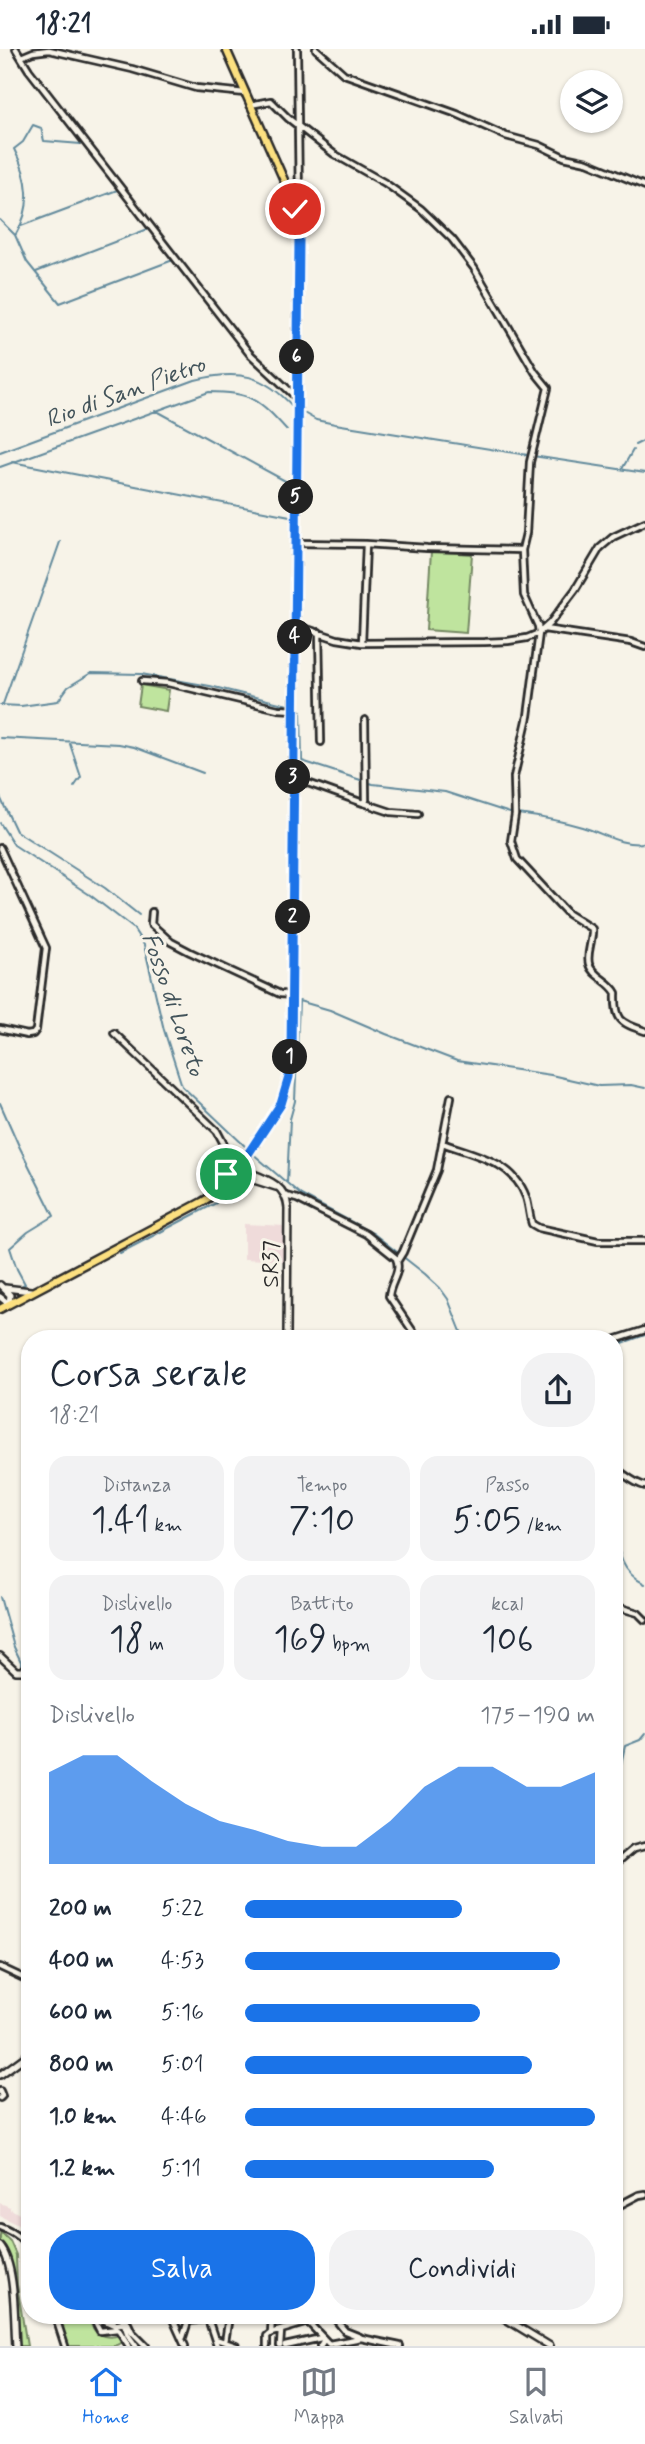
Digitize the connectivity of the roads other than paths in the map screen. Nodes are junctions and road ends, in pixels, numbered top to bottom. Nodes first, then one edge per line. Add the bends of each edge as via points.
1 (16, 49) edge
2 (226, 49) edge
3 (298, 49) edge
4 (316, 49) edge
5 (21, 57) junction
6 (245, 93) junction
7 (250, 105) junction
8 (298, 126) junction
9 (645, 186) edge
10 (295, 209) junction
11 (297, 398) junction
12 (645, 522) edge
13 (296, 543) junction
14 (366, 544) junction
15 (522, 550) junction
16 (295, 625) junction
17 (541, 631) junction
18 (319, 632) junction
19 (362, 643) junction
20 (645, 647) edge
21 (142, 681) dead end
22 (295, 710) junction
23 (365, 720) dead end
24 (321, 741) dead end
25 (293, 778) junction
26 (363, 803) junction
27 (418, 814) dead end
28 (0, 848) edge
29 (152, 912) dead end
30 (292, 995) junction
31 (0, 1029) edge
32 (645, 1031) edge
33 (114, 1033) dead end
34 (451, 1097) dead end
35 (442, 1143) junction
36 (247, 1156) junction
37 (233, 1165) junction
38 (245, 1169) junction
39 (226, 1174) junction
40 (243, 1181) junction
41 (233, 1183) junction
42 (221, 1189) junction
43 (284, 1193) junction
44 (645, 1241) edge
45 (399, 1259) junction
46 (2, 1286) edge
47 (31, 1291) junction
48 (0, 1297) edge
49 (9, 1304) junction
50 (0, 1309) edge
51 (286, 1330) edge
52 (412, 1330) edge
53 (645, 1331) edge
54 (623, 1337) edge
55 (623, 1473) edge
56 (645, 1486) edge
57 (623, 1609) edge
58 (645, 1620) edge
59 (0, 1656) edge
60 (21, 1671) edge
61 (645, 1846) edge
62 (623, 1857) edge
63 (0, 1967) edge
64 (21, 1977) edge
65 (21, 2060) edge
66 (0, 2075) edge
67 (0, 2091) edge
68 (0, 2098) edge
69 (645, 2194) edge
70 (623, 2203) edge
71 (0, 2227) edge
72 (21, 2239) edge
73 (0, 2246) edge
74 (57, 2324) edge
75 (115, 2324) edge
76 (128, 2324) edge
77 (187, 2324) edge
78 (210, 2324) edge
79 (228, 2324) edge
80 (272, 2324) edge
81 (302, 2324) edge
82 (310, 2324) edge
83 (339, 2324) edge
84 (514, 2324) edge
85 (124, 2325) joint
86 (175, 2325) edge
87 (118, 2329) junction
88 (281, 2331) junction
89 (271, 2333) junction
90 (360, 2338) junction
91 (215, 2339) junction
92 (322, 2339) junction
93 (225, 2342) junction
94 (184, 2344) edge
95 (16, 2346) edge
96 (65, 2346) edge
97 (129, 2346) edge
98 (136, 2346) edge
99 (146, 2346) edge
100 (217, 2346) edge
101 (236, 2346) edge
102 (267, 2346) edge
103 (280, 2346) edge
104 (285, 2346) edge
105 (320, 2346) edge
106 (400, 2346) edge
107 (550, 2346) edge

1 - 5 street
2 - 6 main road
3 - 8 street
4 - 9 street via 344,74
5 - 6 street via 50,50 196,88
5 - 11 street via 249,353
6 - 7 main road
7 - 8 street via 271,101
7 - 10 main road
8 - 10 street via 299,200
8 - 15 street via 421,209 452,239 548,389 530,462
10 - 11 main road via 299,240
11 - 13 main road
12 - 17 street via 600,548 575,590
13 - 14 street
13 - 16 main road
14 - 15 street
14 - 19 street
15 - 17 street via 524,594
16 - 18 street
16 - 22 main road
17 - 19 street via 508,641
17 - 20 street
17 - 32 street via 516,767 512,850 568,914 592,929 589,963 593,971 616,993 618,1017
18 - 19 street
18 - 24 street
21 - 22 street
22 - 25 main road
23 - 26 street
25 - 26 street
25 - 30 main road
26 - 27 street
28 - 31 street via 46,948 36,1030 27,1035
29 - 30 street via 150,924 171,942
30 - 36 main road via 285,1092
33 - 37 street via 217,1131
34 - 35 street
35 - 44 street via 497,1162 512,1173 526,1197 532,1224 539,1228 598,1241
35 - 45 street via 437,1170
36 - 37 main road
36 - 38 main road
37 - 38 main road
37 - 39 main road
38 - 40 main road
38 - 43 street
39 - 41 main road
39 - 42 main road
40 - 41 main road
40 - 43 street via 261,1182
41 - 42 main road
42 - 47 main road
43 - 45 street via 366,1234
43 - 51 street, SR37 via 288,1208
45 - 52 street via 389,1296
46 - 47 street
46 - 49 street via 10,1295
47 - 49 main road
48 - 49 street
49 - 50 main road
53 - 54 street
55 - 56 street
57 - 58 street
59 - 60 street
61 - 62 street
63 - 64 street
65 - 66 street
67 - 68 street
69 - 70 street
71 - 72 street
73 - 95 street via 9,2274
74 - 96 street
75 - 87 street
76 - 99 street
77 - 94 street
78 - 91 street
79 - 93 street
80 - 89 street
81 - 88 street
82 - 92 street
83 - 90 street
84 - 107 street
85 - 87 street
85 - 98 street
86 - 94 street
87 - 97 street
88 - 89 street
88 - 103 street
89 - 102 street
90 - 92 street via 329,2344
90 - 106 street
91 - 93 street
91 - 100 street
92 - 104 street
92 - 105 street
93 - 101 street

